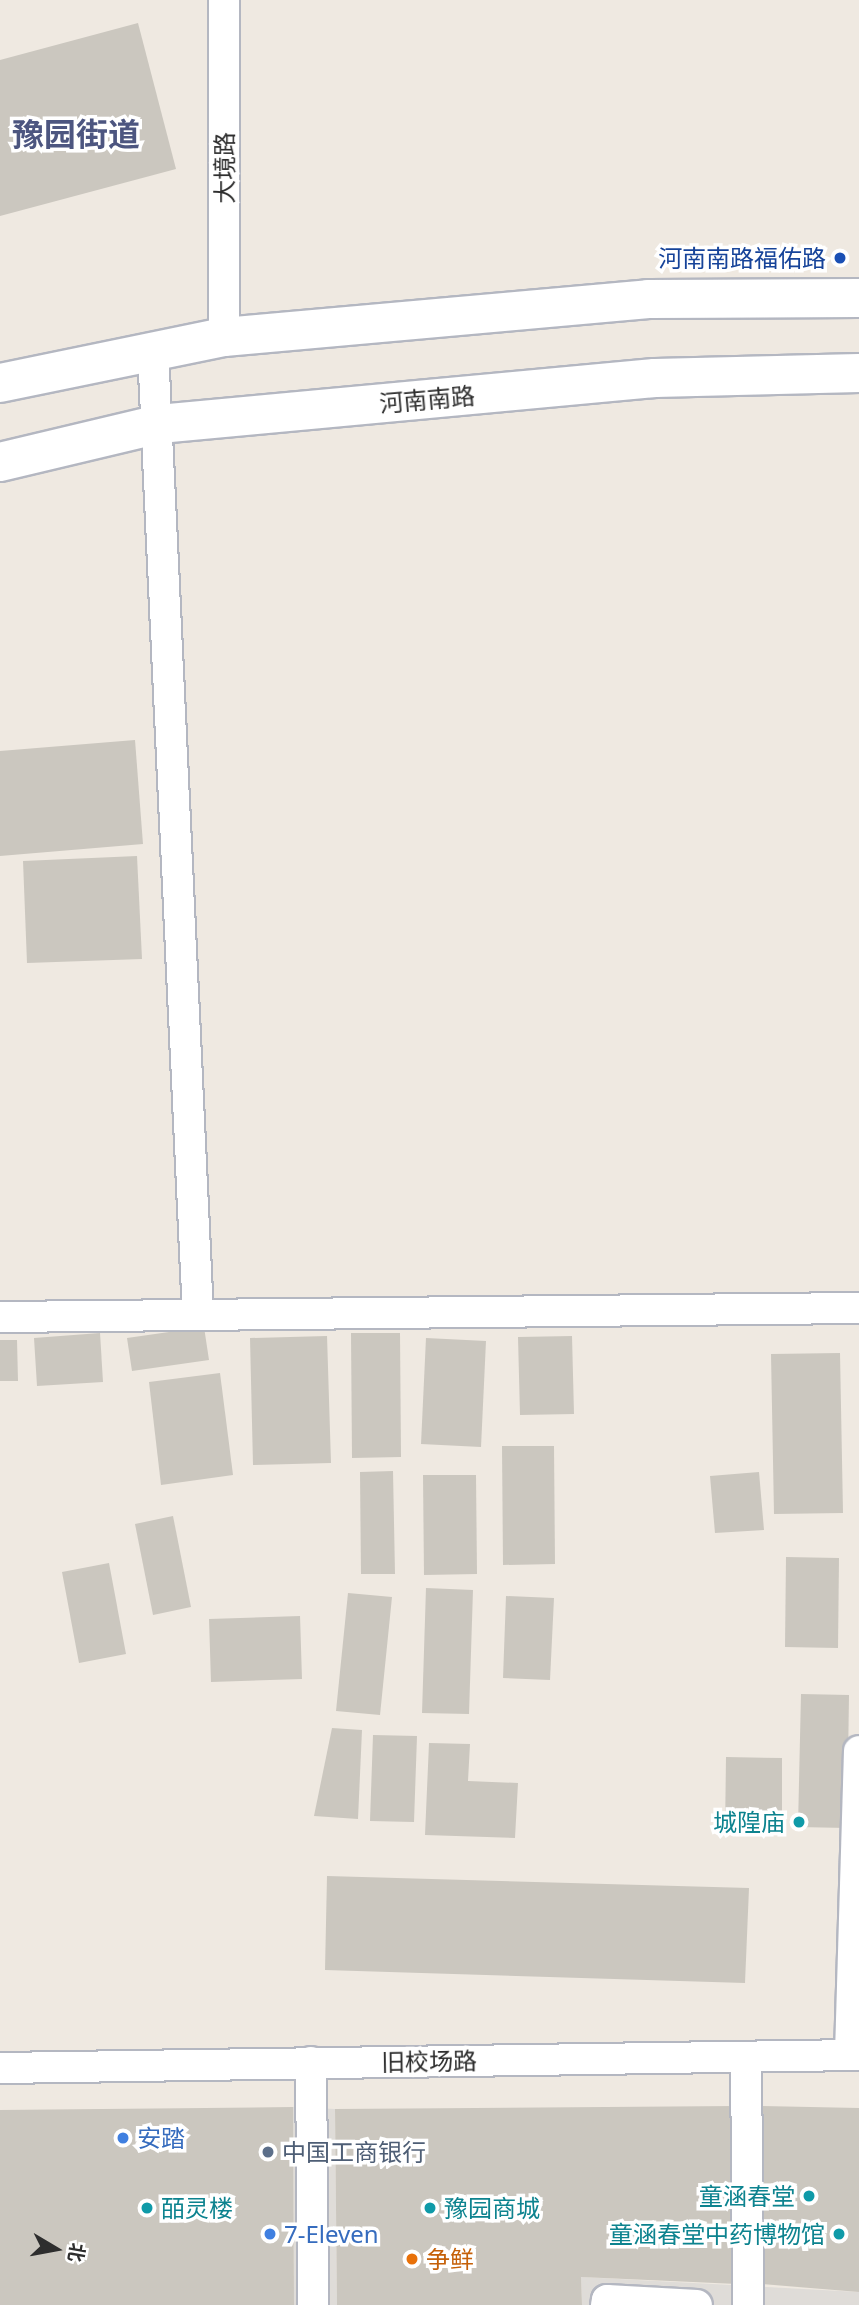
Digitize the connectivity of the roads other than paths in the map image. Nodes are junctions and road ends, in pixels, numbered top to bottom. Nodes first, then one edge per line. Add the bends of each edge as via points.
1 (224, 0) edge
2 (859, 298) edge
3 (224, 337) junction
4 (153, 350) junction
5 (859, 373) edge
6 (0, 383) edge
7 (159, 424) junction
8 (0, 462) edge
9 (859, 1308) edge
10 (198, 1314) junction
11 (0, 1317) edge
12 (859, 1751) edge
13 (855, 2055) edge
14 (746, 2057) junction
15 (311, 2062) junction
16 (0, 2068) edge
17 (606, 2303) edge
18 (313, 2305) edge
19 (697, 2305) edge
20 (748, 2305) edge

1 - 3 street, 大境路
2 - 3 main road via 648,299
3 - 4 main road
4 - 6 main road
4 - 7 street
5 - 7 main road, 河南南路 via 655,378
7 - 8 main road, 河南南路
7 - 10 street
9 - 10 street
10 - 11 street
12 - 13 street
13 - 14 street, 旧校场路
14 - 15 street, 旧校场路
14 - 20 street
15 - 16 street, 旧校场路
15 - 18 street
17 - 19 street

